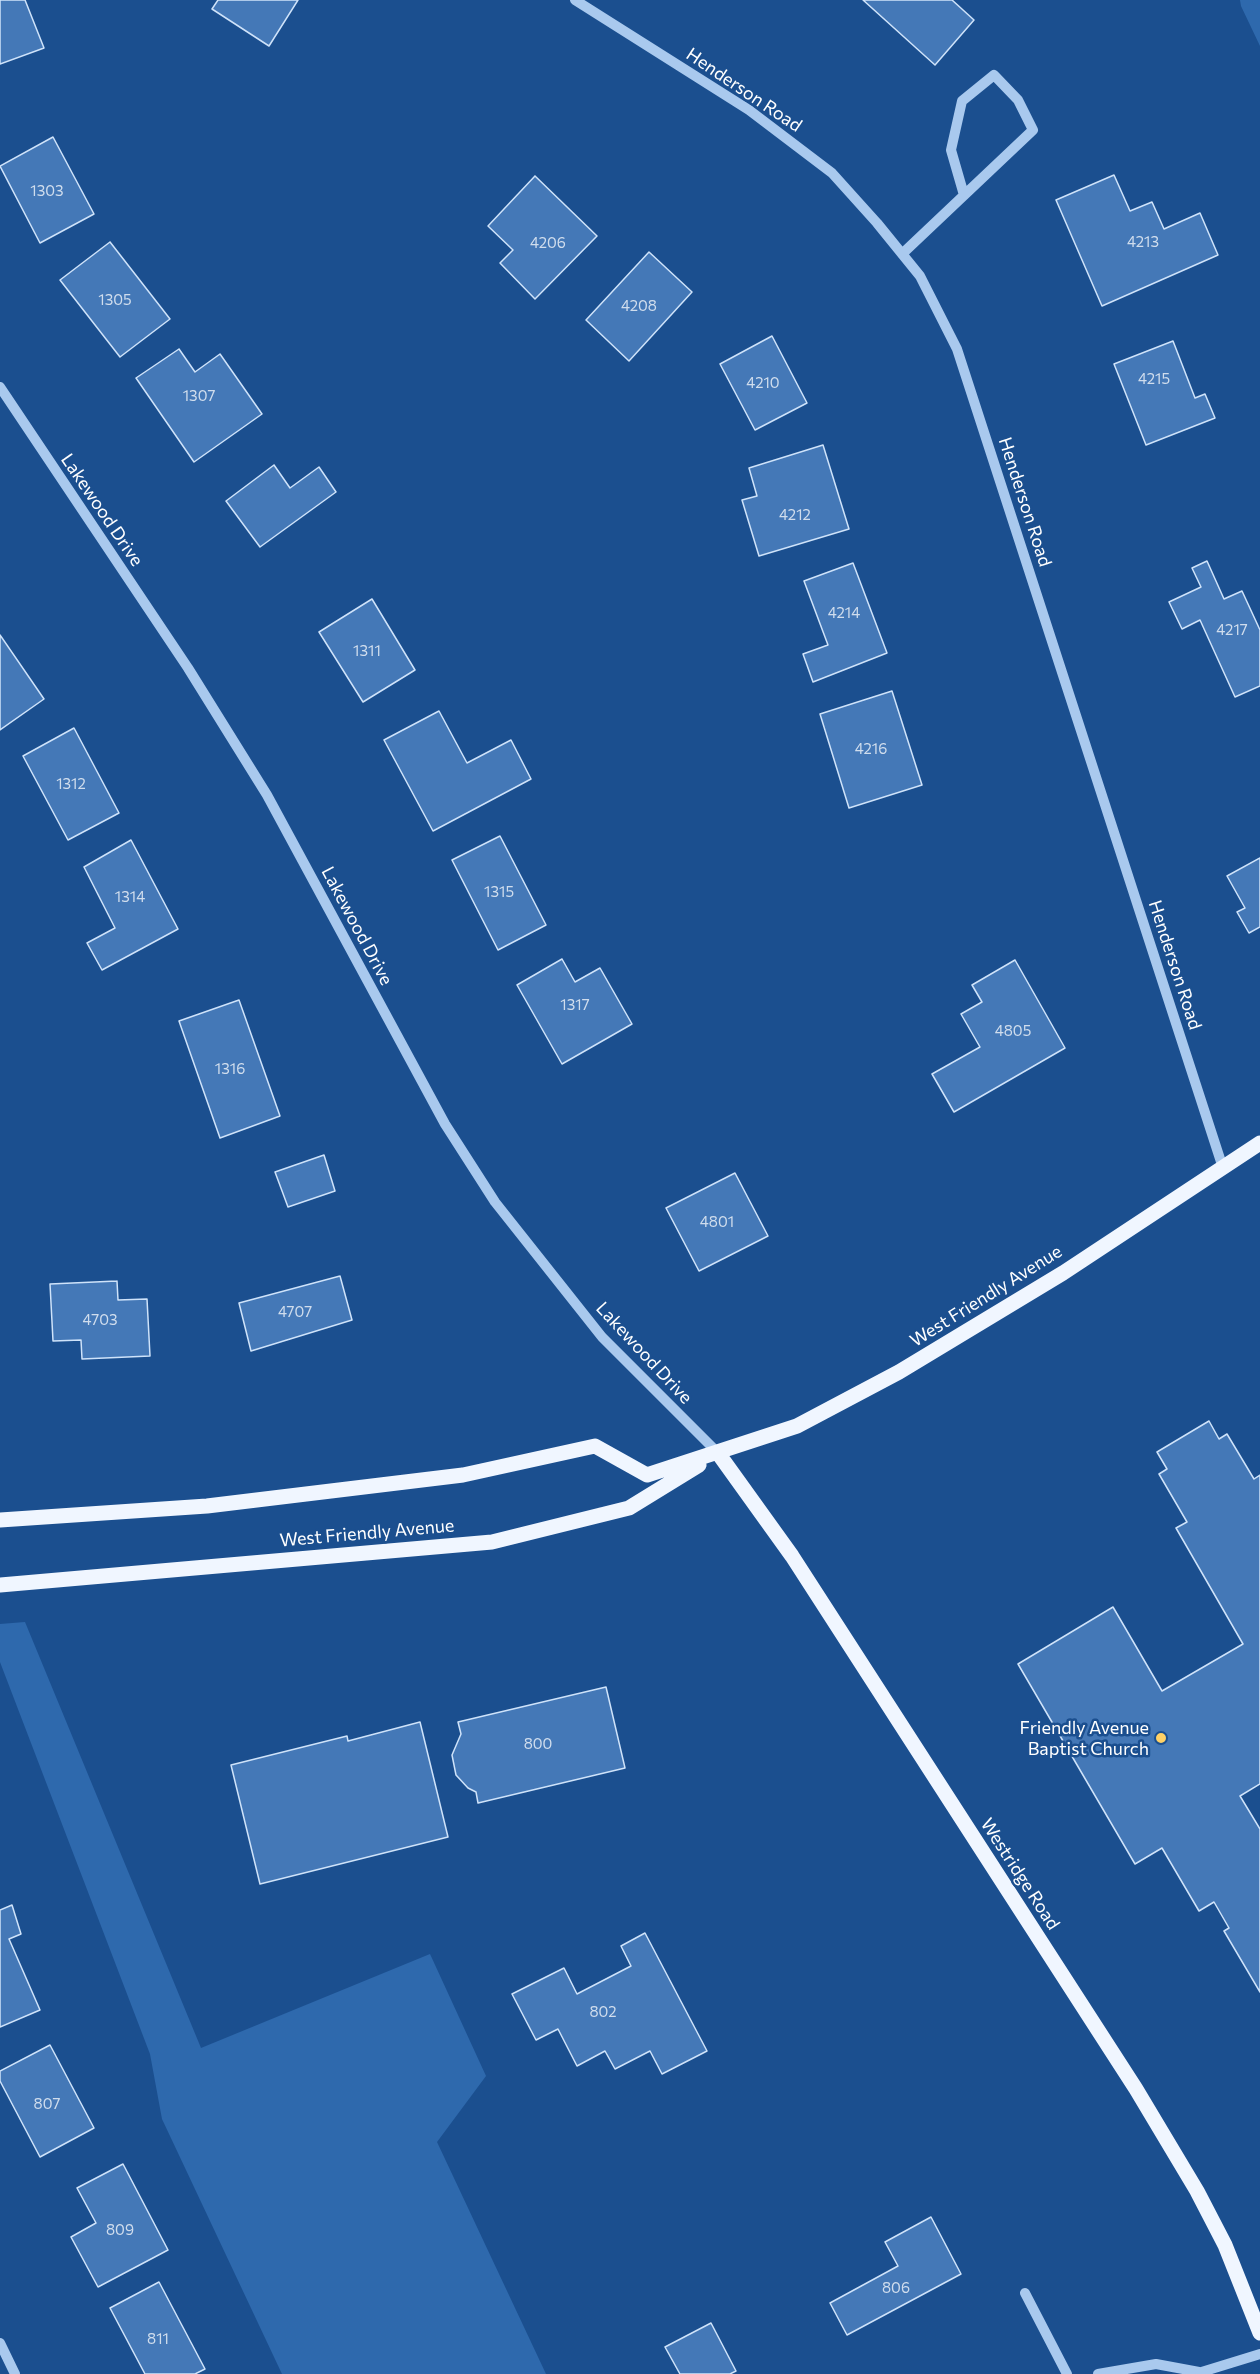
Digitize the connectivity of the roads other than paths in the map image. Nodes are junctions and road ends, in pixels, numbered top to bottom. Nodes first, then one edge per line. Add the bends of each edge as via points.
1 (575, 0) edge
2 (964, 195) junction
3 (902, 254) junction
4 (0, 387) edge
5 (1260, 1143) edge
6 (1223, 1168) junction
7 (718, 1453) junction
8 (0, 1520) edge
9 (0, 1585) edge
10 (1025, 2293) dead end
11 (1260, 2333) edge
12 (0, 2343) edge
13 (1260, 2354) edge
14 (1197, 2373) edge
15 (15, 2374) edge
16 (1067, 2374) edge
17 (1098, 2374) edge

1 - 3 street, Henderson Road via 749,110 832,173
2 - 2 street via 1032,130 1018,100 994,75 962,101 951,150
2 - 3 street
3 - 6 street, Henderson Road via 920,276 957,349
4 - 7 street, Lakewood Drive via 189,668 267,795 445,1124 495,1202 602,1337
5 - 6 main road, West Friendly Avenue
6 - 7 main road, West Friendly Avenue via 1063,1273 899,1372 797,1426
7 - 8 main road, West Friendly Avenue via 647,1475 595,1446 464,1475 207,1506
7 - 9 main road, West Friendly Avenue via 629,1508 492,1542
7 - 11 main road, Westridge Road via 792,1556 1136,2089 1216,2227
10 - 16 street
12 - 15 street
13 - 14 street
14 - 17 street via 1156,2364

